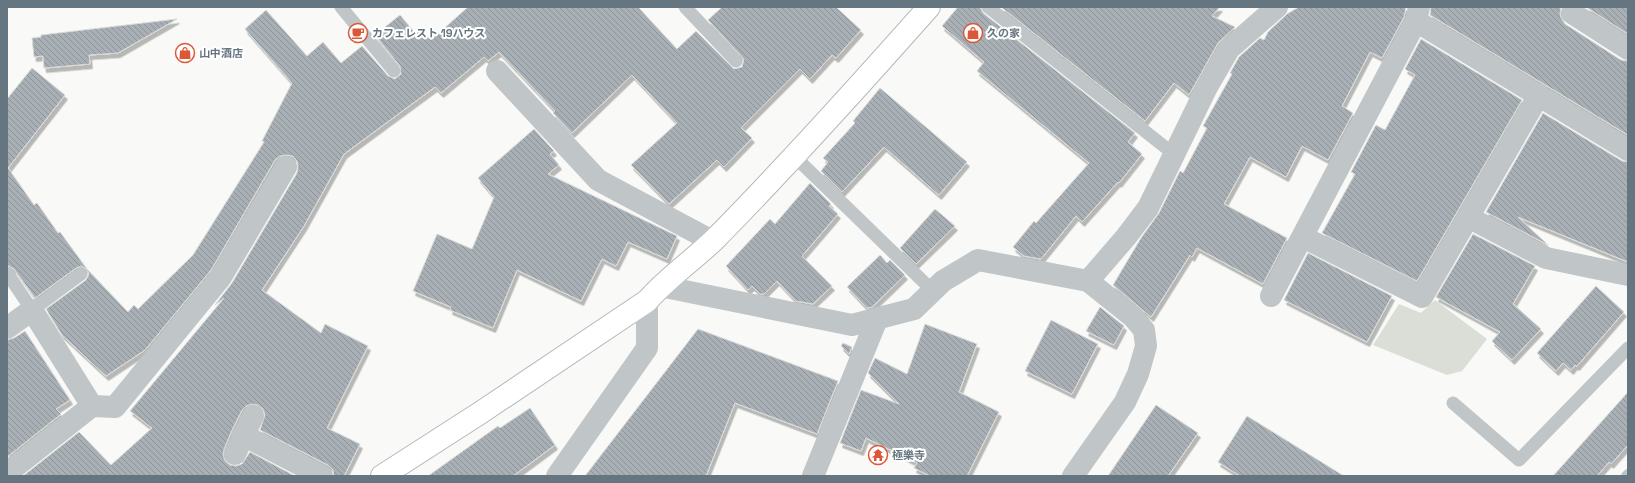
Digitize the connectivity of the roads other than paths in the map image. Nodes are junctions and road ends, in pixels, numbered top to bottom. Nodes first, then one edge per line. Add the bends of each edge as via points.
1 (342, 7) edge
2 (685, 7) edge
3 (929, 7) edge
4 (988, 7) edge
5 (1277, 7) edge
6 (1572, 13) dead end
7 (1418, 14) edge
8 (1628, 49) edge
9 (736, 60) dead end
10 (394, 71) dead end
11 (497, 71) dead end
12 (1539, 95) junction
13 (1628, 150) edge
14 (1175, 155) junction
15 (794, 156) junction
16 (286, 167) dead end
17 (1468, 218) junction
18 (1303, 237) junction
19 (712, 241) junction
20 (7, 273) edge
21 (81, 274) dead end
22 (1628, 275) edge
23 (1088, 281) junction
24 (933, 290) junction
25 (653, 294) junction
26 (1271, 296) dead end
27 (32, 310) junction
28 (877, 318) junction
29 (7, 328) edge
30 (1628, 348) edge
31 (1453, 403) dead end
32 (92, 406) junction
33 (253, 416) dead end
34 (7, 473) edge
35 (322, 476) edge
36 (382, 476) edge
37 (556, 476) edge
38 (813, 476) edge
39 (1073, 476) edge

1 - 10 lane
2 - 9 lane
3 - 15 street
4 - 14 lane
5 - 14 street via 1229,49 1207,87
6 - 8 street
7 - 12 street
7 - 18 street
11 - 19 street via 598,180
12 - 13 street
12 - 17 street
14 - 23 street via 1148,208 1126,238
15 - 19 street
15 - 24 lane
16 - 32 street via 221,277 116,407
17 - 18 street via 1422,296
17 - 22 street via 1546,258
18 - 26 street
19 - 25 street
20 - 27 lane
21 - 27 lane
23 - 24 street via 978,260
23 - 39 street via 1133,317 1144,330 1146,346 1138,374 1125,402
24 - 28 street via 914,309
25 - 28 street via 852,325
25 - 36 street via 480,414
25 - 37 street via 647,348
27 - 29 street
27 - 32 street
28 - 38 street
30 - 31 lane via 1519,460
32 - 34 street
33 - 35 street via 239,444

